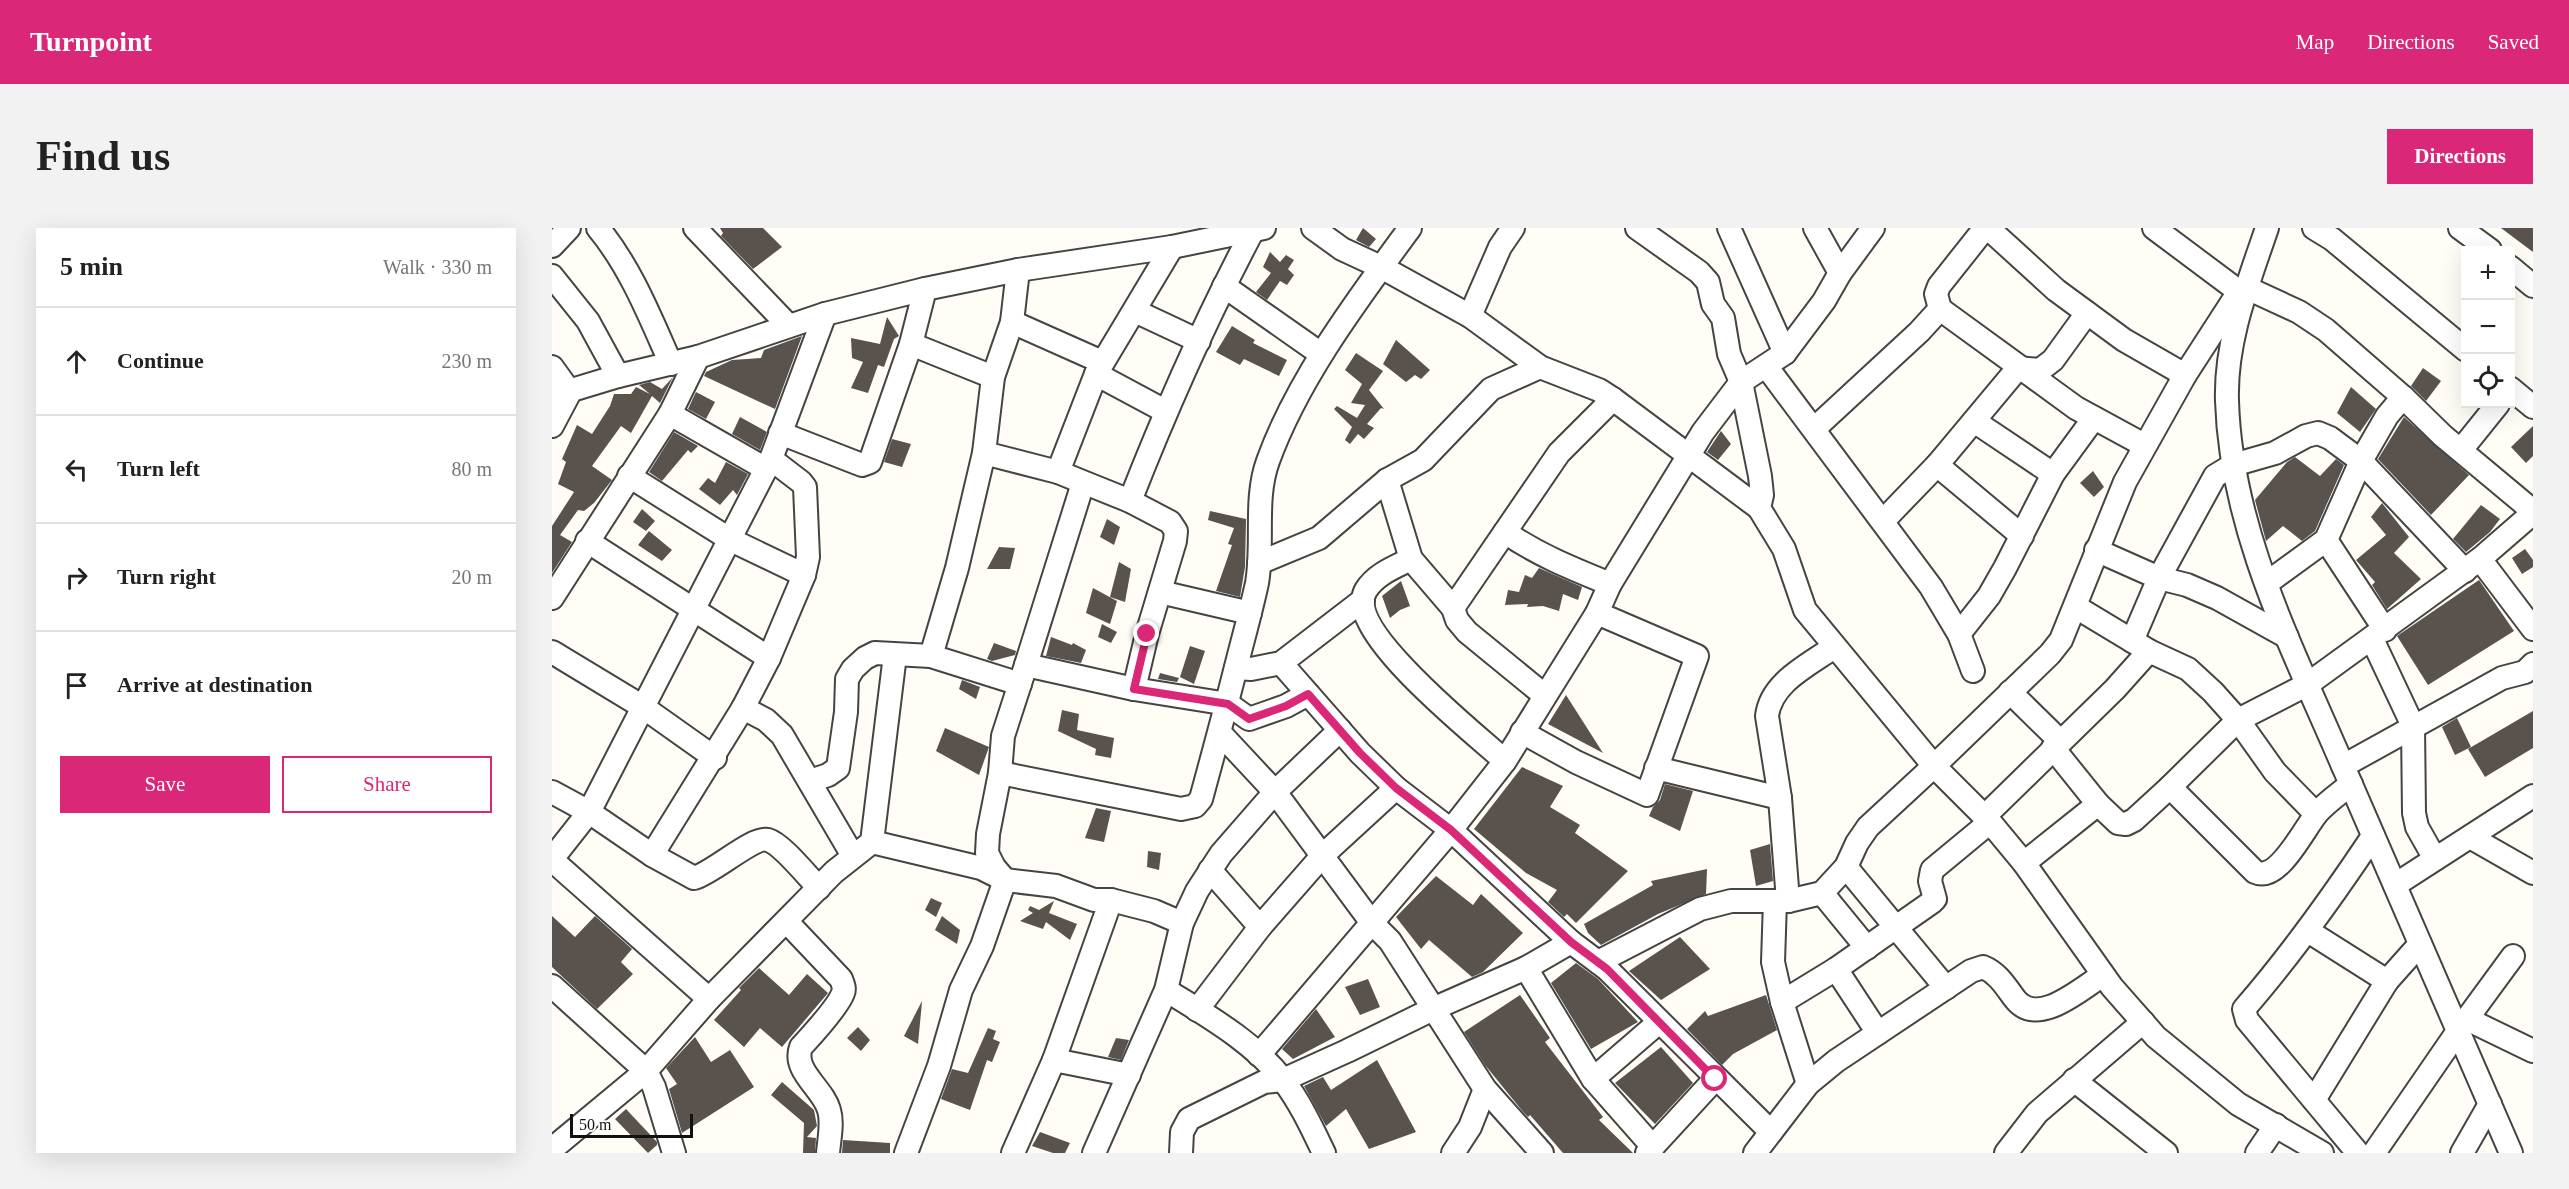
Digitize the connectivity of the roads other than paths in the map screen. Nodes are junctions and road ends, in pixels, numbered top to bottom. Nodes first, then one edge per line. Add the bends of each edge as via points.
1 (569, 228) edge
2 (598, 228) edge
3 (695, 228) edge
4 (1313, 228) edge
5 (1410, 228) edge
6 (1513, 228) edge
7 (1637, 228) edge
8 (1729, 228) edge
9 (1815, 228) edge
10 (1873, 228) edge
11 (1986, 228) edge
12 (2154, 228) edge
13 (2266, 228) edge
14 (2314, 228) edge
15 (2460, 228) edge
16 (1254, 229) edge
17 (552, 246) edge
18 (2485, 246) edge
19 (1172, 247) junction
20 (1383, 268) junction
21 (1017, 270) junction
22 (2515, 270) edge
23 (1840, 273) junction
24 (552, 276) edge
25 (1224, 286) junction
26 (2533, 286) edge
27 (925, 289) junction
28 (2244, 292) junction
29 (1940, 309) junction
30 (1135, 311) junction
31 (2087, 313) junction
32 (825, 314) junction
33 (1470, 316) junction
34 (1012, 322) junction
35 (788, 325) junction
36 (1199, 341) junction
37 (911, 344) junction
38 (2461, 346) edge
39 (1785, 353) junction
40 (1322, 354) junction
41 (698, 357) junction
42 (671, 364) junction
43 (1766, 366) junction
44 (552, 367) edge
45 (1540, 367) junction
46 (1099, 368) junction
47 (2018, 368) junction
48 (2185, 375) junction
49 (618, 376) junction
50 (993, 377) junction
51 (1741, 382) junction
52 (2515, 391) edge
53 (561, 394) edge
54 (2403, 397) junction
55 (1613, 399) junction
56 (2533, 407) edge
57 (2495, 408) edge
58 (1165, 411) junction
59 (670, 414) junction
60 (2094, 418) junction
61 (1974, 421) junction
62 (552, 426) edge
63 (1814, 429) junction
64 (780, 433) junction
65 (2144, 445) junction
66 (2461, 450) junction
67 (984, 453) junction
68 (1689, 453) junction
69 (2361, 461) junction
70 (769, 464) junction
71 (1937, 465) junction
72 (2233, 465) junction
73 (1058, 472) junction
74 (2054, 474) junction
75 (629, 476) junction
76 (1386, 480) junction
77 (1083, 483) junction
78 (1130, 501) junction
79 (1759, 508) junction
80 (2533, 512) edge
81 (1883, 520) junction
82 (1504, 532) junction
83 (2022, 536) junction
84 (730, 540) junction
85 (2326, 540) junction
86 (587, 542) junction
87 (2096, 550) junction
88 (1411, 560) junction
89 (1260, 563) junction
90 (2473, 565) junction
91 (804, 575) junction
92 (2159, 578) junction
93 (2267, 583) junction
94 (1610, 584) junction
95 (1160, 592) junction
96 (552, 598) edge
97 (1363, 600) junction
98 (2076, 607) junction
99 (1453, 608) junction
100 (693, 611) junction
101 (1250, 613) junction
102 (1597, 614) junction
103 (2533, 629) edge
104 (1959, 634) junction
105 (2378, 635) junction
106 (2288, 637) junction
107 (2140, 646) junction
108 (1834, 647) junction
109 (552, 652) edge
110 (895, 655) junction
111 (931, 656) junction
112 (768, 658) junction
113 (1281, 663) junction
114 (2533, 664) edge
115 (1236, 668) junction
116 (1973, 671) dead end
117 (1023, 674) junction
118 (2308, 684) junction
119 (1134, 689) junction
120 (2010, 692) junction
121 (1308, 694) junction
122 (1544, 694) junction
123 (1228, 704) junction
124 (643, 708) junction
125 (743, 708) junction
126 (2238, 720) junction
127 (2413, 726) junction
128 (1340, 730) junction
129 (1522, 732) junction
130 (1220, 733) junction
131 (2057, 745) junction
132 (715, 758) junction
133 (1505, 760) junction
134 (1934, 766) junction
135 (1656, 768) junction
136 (1000, 773) junction
137 (2347, 775) junction
138 (810, 781) junction
139 (1396, 788) junction
140 (2170, 788) junction
141 (552, 792) edge
142 (1275, 792) junction
143 (2533, 796) edge
144 (1780, 798) junction
145 (2098, 804) junction
146 (589, 812) junction
147 (2316, 814) junction
148 (1987, 820) junction
149 (1451, 830) junction
150 (2373, 836) junction
151 (2470, 837) junction
152 (872, 842) junction
153 (652, 855) junction
154 (1323, 855) junction
155 (853, 856) junction
156 (552, 859) edge
157 (2435, 859) junction
158 (2024, 863) junction
159 (1846, 867) junction
160 (1210, 870) junction
161 (2533, 873) edge
162 (1005, 880) junction
163 (2395, 885) junction
164 (819, 888) junction
165 (1822, 893) junction
166 (1111, 900) junction
167 (1782, 901) junction
168 (787, 922) junction
169 (1182, 923) junction
170 (1372, 923) junction
171 (1260, 927) junction
172 (1896, 927) junction
173 (2308, 931) junction
174 (1571, 942) junction
175 (2420, 944) junction
176 (1867, 948) junction
177 (2513, 956) dead end
178 (1598, 962) junction
179 (1526, 968) junction
180 (1836, 969) junction
181 (2103, 975) junction
182 (2387, 981) junction
183 (552, 986) edge
184 (1946, 988) junction
185 (1166, 990) junction
186 (709, 999) junction
187 (1782, 1002) junction
188 (1435, 1008) junction
189 (1197, 1010) junction
190 (2143, 1022) junction
191 (1658, 1023) junction
192 (2462, 1025) junction
193 (1878, 1033) junction
194 (2533, 1051) edge
195 (1259, 1055) junction
196 (1054, 1060) junction
197 (646, 1071) junction
198 (1129, 1076) junction
199 (1593, 1079) junction
200 (1715, 1079) junction
201 (1283, 1080) junction
202 (2074, 1080) junction
203 (1808, 1084) junction
204 (1485, 1089) junction
205 (2314, 1100) junction
206 (2490, 1104) junction
207 (2276, 1125) junction
208 (1771, 1132) junction
209 (552, 1149) edge
210 (1650, 1150) edge
211 (1538, 1152) edge
212 (2357, 1152) edge
213 (674, 1153) edge
214 (828, 1153) edge
215 (906, 1153) edge
216 (1012, 1153) edge
217 (1094, 1153) edge
218 (1181, 1153) edge
219 (1324, 1153) edge
220 (1453, 1153) edge
221 (1755, 1153) edge
222 (2006, 1153) edge
223 (2166, 1153) edge
224 (2257, 1153) edge
225 (2322, 1153) edge
226 (2462, 1153) edge
227 (2511, 1153) edge

1 - 17 street
2 - 42 street via 643,302
3 - 35 street
4 - 20 street via 1342,249
5 - 20 street
6 - 33 street via 1500,247
7 - 51 street via 1708,282
8 - 39 street
9 - 23 street
10 - 23 street
11 - 29 street via 1939,286 1936,294
11 - 31 street
12 - 28 street
13 - 28 street
14 - 38 street
15 - 18 street
16 - 19 street
16 - 25 street
19 - 21 street
19 - 30 street
20 - 33 street
20 - 40 street
21 - 27 street
21 - 34 street
22 - 26 street
23 - 39 street
24 - 49 street via 588,321
25 - 36 street
25 - 40 street
27 - 32 street
27 - 37 street
28 - 48 street
28 - 54 street via 2299,312 2326,330
28 - 72 street via 2230,346 2227,400
29 - 47 street
29 - 63 street
30 - 36 street
30 - 46 street
31 - 47 street via 2053,360 2040,370
31 - 48 street via 2124,340
32 - 35 street
32 - 64 street
33 - 45 street
34 - 46 street
34 - 50 street
35 - 41 street
36 - 58 street
37 - 50 street
37 - 64 street via 870,462 862,465
39 - 43 street
40 - 89 street via 1285,419 1267,464 1261,496
41 - 42 street
41 - 59 street
42 - 49 street
43 - 51 street
43 - 63 street
44 - 53 street
45 - 55 street
45 - 76 street via 1491,388 1423,460
46 - 58 street
46 - 73 street
47 - 60 street
47 - 61 street
48 - 65 street
49 - 53 street
50 - 67 street
51 - 68 street
51 - 79 street via 1760,476
52 - 56 street
53 - 62 street
54 - 66 street
54 - 69 street
55 - 68 street
55 - 82 street via 1559,453
57 - 66 street
58 - 78 street
59 - 70 street
59 - 75 street
60 - 65 street
60 - 74 street
61 - 71 street
61 - 74 street
63 - 81 street
64 - 70 street
65 - 87 street
66 - 80 street
67 - 73 street
67 - 111 street
68 - 79 street
68 - 94 street
69 - 72 street via 2318,433 2275,453
69 - 85 street
69 - 90 street
70 - 84 street
70 - 91 street via 805,488 808,556
71 - 81 street
71 - 83 street
72 - 92 street via 2211,480
72 - 93 street via 2245,518
73 - 77 street
74 - 83 street
75 - 84 street
75 - 86 street
76 - 88 street
76 - 89 street via 1319,538
77 - 78 street
77 - 117 street
78 - 95 street via 1170,522 1176,531
79 - 108 street via 1784,549 1805,610
80 - 90 street
81 - 104 street via 1932,587
82 - 94 street via 1552,561
82 - 99 street
83 - 104 street via 1989,596
84 - 91 street
84 - 100 street
85 - 93 street
85 - 105 street
86 - 96 street
86 - 100 street
87 - 92 street
87 - 98 street
88 - 97 street via 1378,576
88 - 99 street
89 - 101 street
90 - 103 street
90 - 105 street
91 - 112 street
92 - 106 street via 2217,598
92 - 107 street
93 - 106 street
94 - 102 street
95 - 101 street
95 - 119 street
97 - 113 street
97 - 133 street via 1366,616 1390,655
98 - 107 street
98 - 120 street via 2055,647
99 - 122 street via 1467,632
100 - 112 street
100 - 124 street
101 - 115 street
102 - 122 street
102 - 135 street via 1697,656
104 - 116 street
105 - 118 street
105 - 127 street
106 - 118 street
107 - 126 street via 2188,669
107 - 131 street via 2115,689
108 - 134 street
108 - 144 street via 1787,680 1768,705
109 - 124 street
110 - 111 street
110 - 138 street via 875,653 853,669 847,679 838,768
110 - 152 street
111 - 117 street
112 - 125 street
113 - 115 street
113 - 121 street
114 - 127 street via 2525,672 2502,678
115 - 123 street
117 - 119 street
117 - 136 street via 1003,736
118 - 126 street
118 - 137 street
119 - 123 street
120 - 131 street
120 - 134 street
121 - 123 street via 1249,719
121 - 128 street
122 - 129 street
123 - 130 street
124 - 132 street
124 - 146 street
125 - 132 street
125 - 138 street via 774,726
126 - 140 street
126 - 147 street via 2275,772
127 - 137 street
127 - 157 street via 2414,813 2417,827
128 - 139 street
128 - 142 street
129 - 133 street
129 - 135 street via 1647,795
130 - 136 street via 1201,799 1190,809
130 - 142 street
131 - 145 street
131 - 148 street
132 - 153 street
133 - 149 street
134 - 148 street
134 - 159 street via 1868,827
135 - 144 street
136 - 162 street via 987,853
137 - 147 street
137 - 150 street
138 - 155 street
139 - 149 street
139 - 154 street
140 - 145 street via 2126,824 2118,823
140 - 147 street via 2262,875 2279,866
141 - 146 street
142 - 154 street
142 - 160 street
143 - 151 street
144 - 167 street
145 - 158 street
146 - 153 street
146 - 156 street
148 - 158 street
148 - 172 street via 1932,870 1930,881 1935,898
149 - 170 street
149 - 174 street
150 - 163 street
150 - 173 street
151 - 157 street
151 - 161 street
152 - 155 street
152 - 162 street via 981,868
153 - 164 street via 694,878 750,845 770,841
154 - 170 street
154 - 171 street
155 - 164 street
156 - 186 street
157 - 163 street
158 - 181 street
159 - 165 street
159 - 172 street
160 - 169 street
160 - 171 street
162 - 166 street via 1056,886 1094,900
162 - 215 street via 982,946 961,990 939,1066
163 - 175 street
164 - 168 street
165 - 167 street
165 - 176 street
166 - 169 street
166 - 196 street
167 - 178 street via 1731,901 1700,909
167 - 187 street via 1773,962
168 - 186 street
168 - 214 street via 844,986 837,1003 798,1056 800,1065 827,1103
169 - 185 street
170 - 188 street via 1390,941
170 - 195 street
171 - 189 street
172 - 176 street
172 - 184 street
173 - 182 street
173 - 205 street via 2244,1009 2244,1014
174 - 178 street
174 - 179 street
175 - 182 street
175 - 192 street
176 - 180 street
177 - 192 street
178 - 191 street
179 - 188 street
179 - 199 street
180 - 187 street
180 - 193 street
181 - 184 street via 2047,1010 2036,1011 2022,1008 1993,971 1983,967
181 - 190 street
182 - 205 street
183 - 197 street
184 - 193 street
185 - 189 street
185 - 198 street
186 - 197 street
187 - 203 street
188 - 201 street
188 - 204 street
189 - 195 street
190 - 202 street
190 - 207 street via 2238,1104
191 - 199 street
191 - 200 street
192 - 194 street
192 - 206 street
192 - 212 street
193 - 203 street
195 - 201 street
196 - 198 street
196 - 216 street
197 - 209 street
197 - 213 street
198 - 217 street
199 - 210 street
200 - 208 street
200 - 210 street
201 - 218 street via 1264,1082 1189,1119 1182,1132
201 - 219 street
202 - 222 street via 2037,1113
202 - 223 street
203 - 208 street
204 - 211 street
204 - 220 street via 1470,1127
205 - 212 street
206 - 226 street
206 - 227 street
207 - 224 street
207 - 225 street
208 - 221 street

